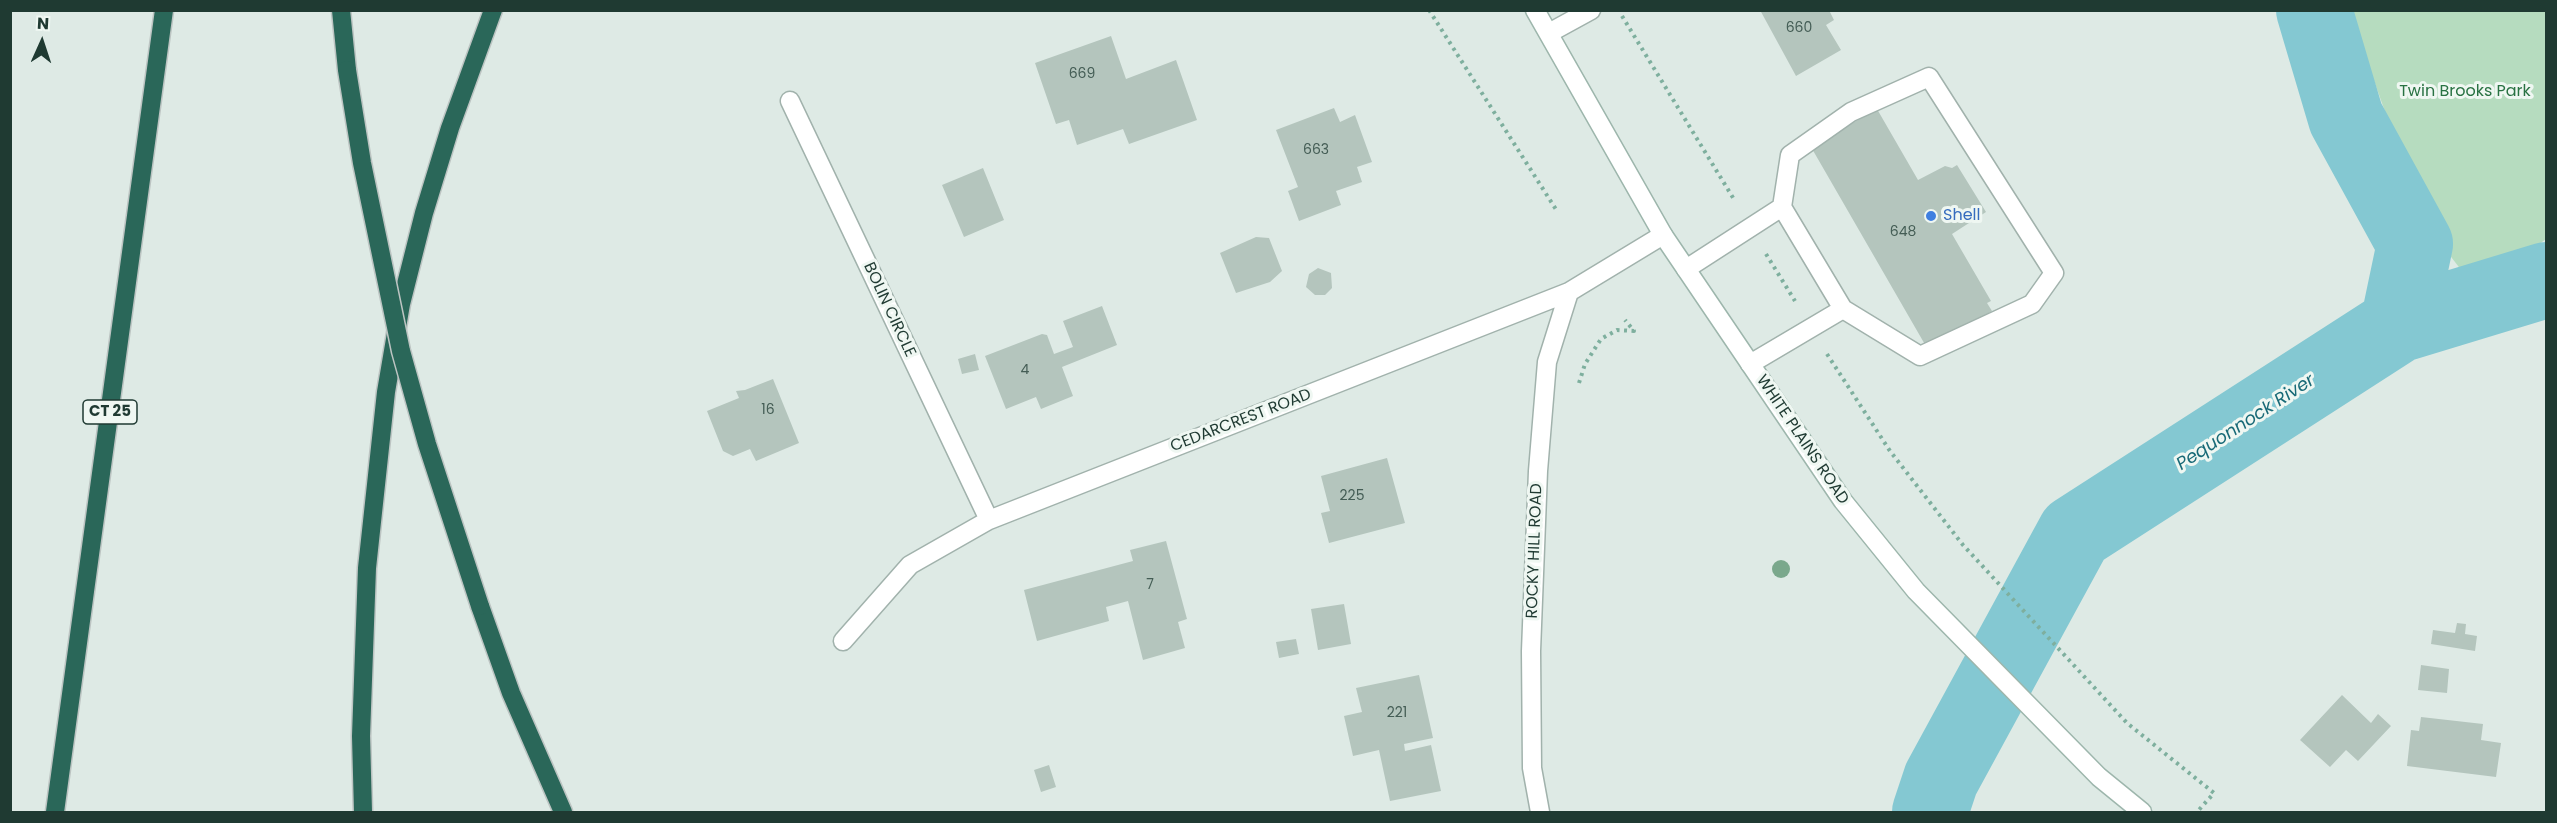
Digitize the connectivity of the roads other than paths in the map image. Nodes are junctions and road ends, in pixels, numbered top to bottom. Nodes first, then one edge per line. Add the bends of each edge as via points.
1 (164, 10) edge
2 (341, 10) edge
3 (492, 10) edge
4 (1535, 10) edge
5 (1591, 10) edge
6 (1549, 33) junction
7 (790, 101) dead end
8 (1782, 207) junction
9 (1663, 235) junction
10 (1686, 269) junction
11 (1569, 292) junction
12 (1843, 309) junction
13 (1750, 364) junction
14 (989, 520) junction
15 (843, 641) dead end
16 (55, 813) edge
17 (363, 813) edge
18 (563, 813) edge
19 (1540, 813) edge
20 (2142, 813) edge

1 - 16 highway, CT 25
2 - 18 highway, bridge via 362,163 401,351 430,456 512,693
3 - 17 highway via 424,213 401,304 386,392 367,568 360,736
4 - 6 street, WHITE PLAINS ROAD
5 - 6 street
6 - 9 street, WHITE PLAINS ROAD
7 - 14 street, BOLIN CIRCLE
8 - 10 street
8 - 12 street
8 - 12 street via 1790,154 1851,112 1929,77 2054,273 2032,304 1920,356
9 - 10 street, WHITE PLAINS ROAD
9 - 11 street, CEDARCREST ROAD
10 - 13 street, WHITE PLAINS ROAD
11 - 14 street, CEDARCREST ROAD
11 - 19 street, ROCKY HILL ROAD via 1546,362 1538,471 1531,674 1532,768
12 - 13 street
13 - 20 street, WHITE PLAINS ROAD via 1843,501 1916,591 2099,777
14 - 15 street, CEDARCREST ROAD via 910,565

